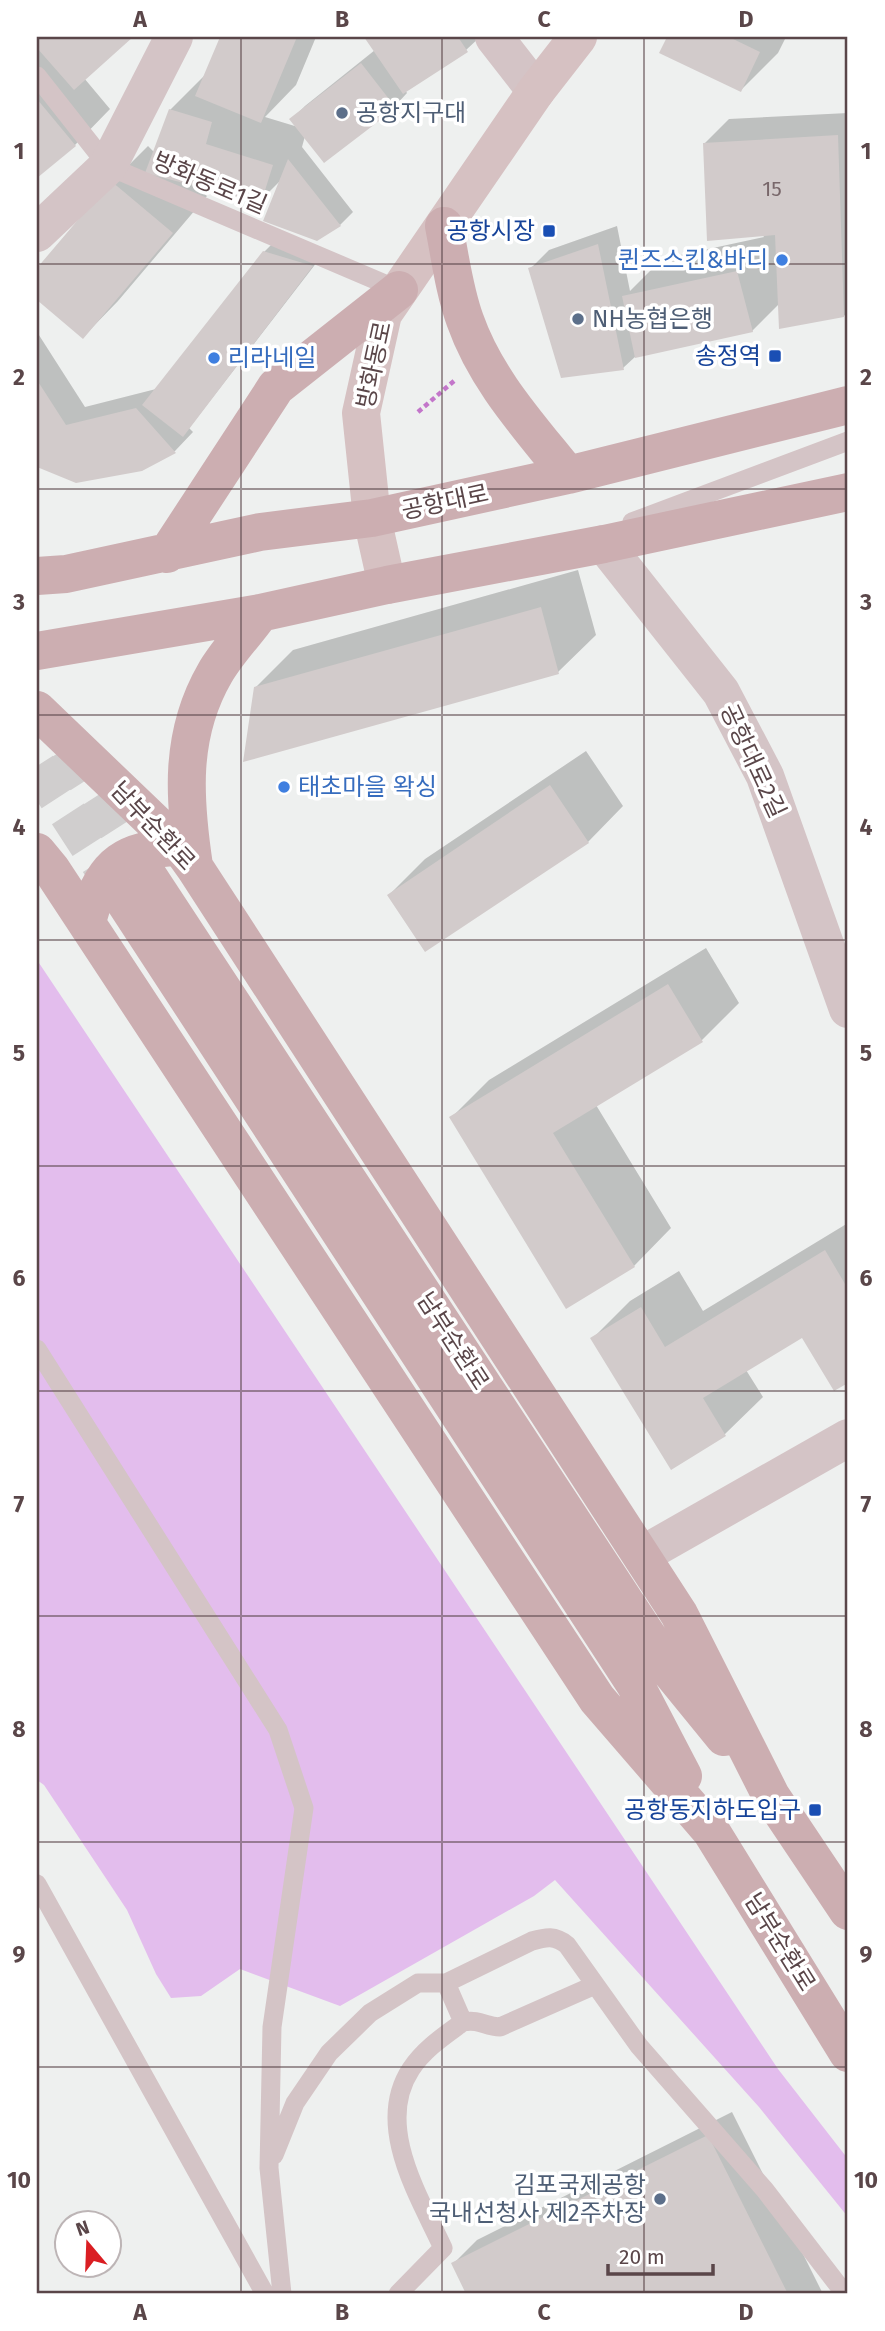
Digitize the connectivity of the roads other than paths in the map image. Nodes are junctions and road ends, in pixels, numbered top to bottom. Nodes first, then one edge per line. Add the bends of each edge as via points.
1 (174, 37) edge
2 (494, 37) edge
3 (578, 37) edge
4 (37, 76) edge
5 (536, 91) junction
6 (108, 166) junction
7 (444, 226) junction
8 (37, 233) edge
9 (400, 290) junction
10 (848, 405) edge
11 (848, 441) edge
12 (568, 475) junction
13 (848, 492) edge
14 (372, 518) junction
15 (604, 544) junction
16 (549, 553) junction
17 (167, 554) junction
18 (37, 576) edge
19 (387, 585) junction
20 (260, 613) junction
21 (37, 651) edge
22 (37, 710) edge
23 (37, 852) edge
24 (187, 858) junction
25 (87, 924) junction
26 (848, 1009) edge
27 (37, 1349) edge
28 (848, 1438) edge
29 (642, 1555) junction
30 (771, 1796) junction
31 (712, 1831) junction
32 (37, 1884) edge
33 (848, 1911) edge
34 (446, 1983) junction
35 (595, 1985) junction
36 (463, 2022) junction
37 (848, 2053) edge
38 (269, 2168) junction
39 (265, 2294) edge
40 (282, 2294) edge
41 (398, 2294) edge
42 (845, 2294) edge

1 - 6 street
2 - 5 street
3 - 5 main road, 방화동로
4 - 6 lane, 방화동로1길
5 - 7 main road, 방화동로
6 - 8 street
6 - 9 lane, 방화동로1길
7 - 9 main road, 방화동로
7 - 12 main road via 464,318 484,363
9 - 14 main road, 방화동로 via 383,314 361,413
9 - 17 main road via 276,387
10 - 12 main road, 공항대로
11 - 16 lane
12 - 14 main road, 공항대로
13 - 15 main road
14 - 17 main road, 공항대로 via 260,533
14 - 19 main road, 방화동로
15 - 16 main road
15 - 26 street, 공항대로2길 via 721,692 765,776
16 - 19 main road
17 - 18 main road, 공항대로
19 - 20 main road
20 - 21 main road
20 - 24 main road via 215,673 199,710 186,760
22 - 24 main road, 남부순환로
23 - 25 main road, 남부순환로
24 - 25 main road via 142,850 122,860 102,880
24 - 29 main road, 남부순환로
25 - 31 main road, 남부순환로 via 597,1699
27 - 38 lane via 278,1730 304,1808 272,2026
28 - 29 street
29 - 30 main road, 남부순환로 via 679,1614
30 - 31 main road, 남부순환로 via 671,1672 135,886 635,1684
30 - 33 main road, 남부순환로
31 - 37 main road, 남부순환로
32 - 39 lane
34 - 35 lane via 532,1941 551,1937 568,1945
34 - 36 lane
34 - 38 lane via 418,1983 370,2012 329,2053 295,2103
35 - 36 lane via 500,2026
35 - 42 lane via 639,2046 765,2190
36 - 41 lane via 419,2058 401,2091 397,2119 407,2171 443,2248
38 - 40 lane

